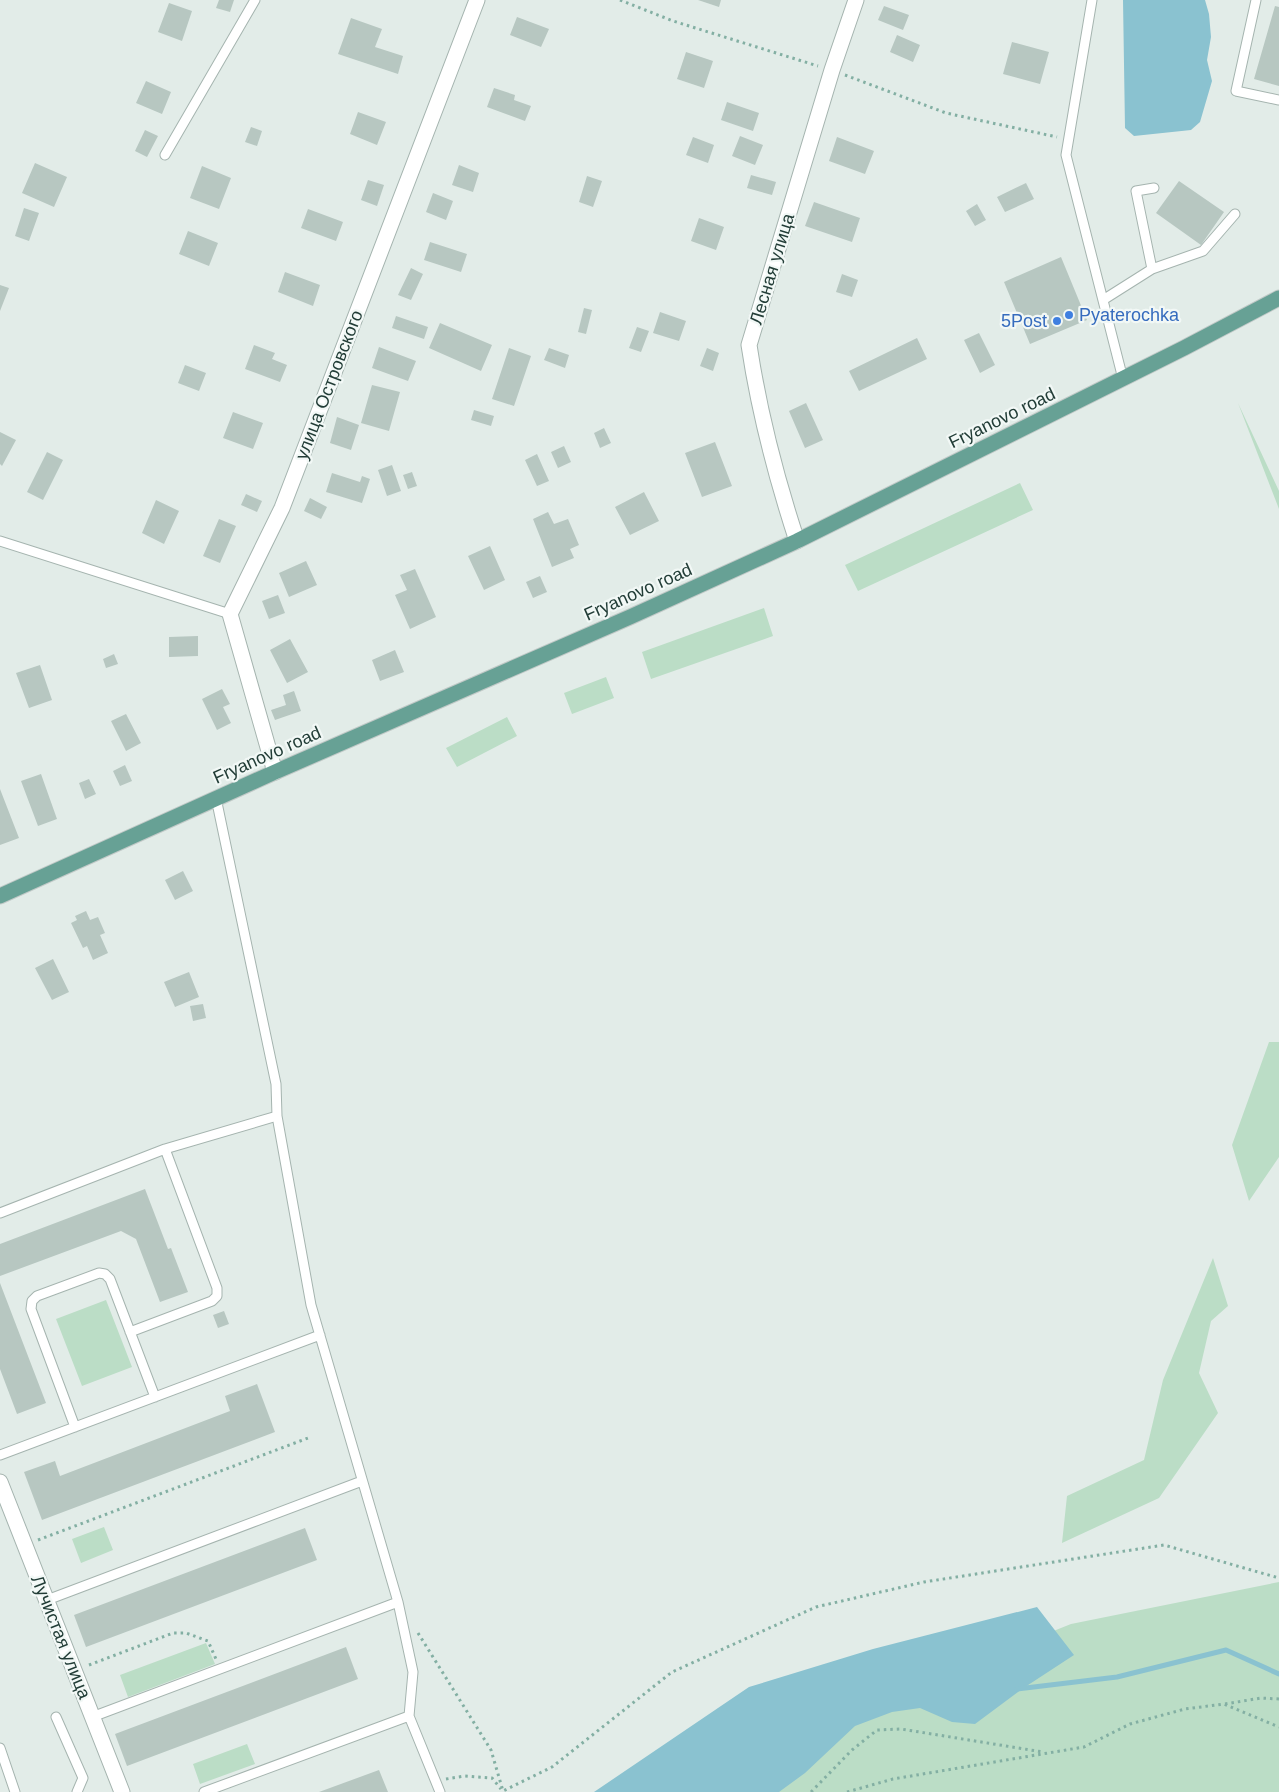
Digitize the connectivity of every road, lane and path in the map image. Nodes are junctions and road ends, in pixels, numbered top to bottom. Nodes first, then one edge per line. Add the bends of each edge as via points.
1 (255, 0) edge
2 (476, 0) edge
3 (856, 0) edge
4 (1092, 0) edge
5 (1256, 0) edge
6 (1279, 100) edge
7 (165, 155) dead end
8 (1154, 188) dead end
9 (1236, 214) dead end
10 (1152, 269) junction
11 (1279, 298) edge
12 (1103, 300) junction
13 (1123, 378) junction
14 (0, 540) edge
15 (797, 541) junction
16 (230, 614) junction
17 (275, 772) junction
18 (216, 798) junction
19 (0, 896) edge
20 (277, 1116) junction
21 (165, 1149) junction
22 (0, 1213) edge
23 (130, 1332) junction
24 (320, 1335) junction
25 (155, 1397) junction
26 (75, 1427) junction
27 (308, 1438) dead end
28 (0, 1455) edge
29 (0, 1482) edge
30 (362, 1482) junction
31 (25, 1545) junction
32 (1279, 1578) edge
33 (47, 1600) junction
34 (398, 1602) junction
35 (414, 1626) dead end
36 (220, 1669) junction
37 (75, 1671) junction
38 (1279, 1700) edge
39 (1224, 1704) junction
40 (92, 1716) junction
41 (409, 1716) junction
42 (56, 1717) dead end
43 (1279, 1727) edge
44 (0, 1748) edge
45 (1047, 1752) junction
46 (435, 1781) junction
47 (503, 1791) edge
48 (15, 1792) edge
49 (77, 1792) edge
50 (122, 1792) edge
51 (204, 1792) edge
52 (440, 1792) edge
53 (811, 1792) edge
54 (847, 1792) edge

1 - 7 lane
2 - 16 street, улица Островского via 282,508
3 - 15 street, Лесная улица via 749,344 755,388
4 - 12 lane via 1066,155
5 - 6 lane via 1236,91
8 - 10 lane via 1136,191
9 - 10 lane via 1203,251
10 - 12 lane
11 - 13 main road, Fryanovo road
12 - 13 lane
13 - 15 main road, Fryanovo road
14 - 16 lane
15 - 17 main road, Fryanovo road
16 - 17 street
17 - 18 main road, Fryanovo road
18 - 19 main road, Fryanovo road
18 - 20 lane via 276,1084
20 - 21 lane
20 - 24 lane via 311,1306
21 - 22 lane
21 - 23 lane via 218,1288 217,1296 212,1301
23 - 25 lane
23 - 26 lane via 110,1279 105,1274 99,1273 55,1289 32,1301 31,1309
24 - 25 lane
24 - 30 lane
25 - 26 lane
26 - 28 lane
27 - 31 path
29 - 31 street, Лучистая улица
30 - 33 lane
30 - 34 lane
31 - 33 street, Лучистая улица
32 - 47 path via 1164,1545 924,1582 816,1607 672,1672 552,1767
33 - 37 street, Лучистая улица
34 - 36 lane
34 - 41 lane via 414,1672
35 - 47 path via 491,1750
36 - 37 path via 208,1641 178,1632
36 - 40 lane
37 - 40 street, Лучистая улица
38 - 39 path via 1261,1698
39 - 43 path
39 - 45 path via 1185,1709 1130,1724 1084,1747
40 - 50 street, Лучистая улица
41 - 46 lane
41 - 51 lane
42 - 49 lane via 83,1778
44 - 48 lane
45 - 53 path via 918,1731 877,1730 852,1750
45 - 54 path via 893,1779
46 - 47 path via 465,1776 492,1778
46 - 52 lane

